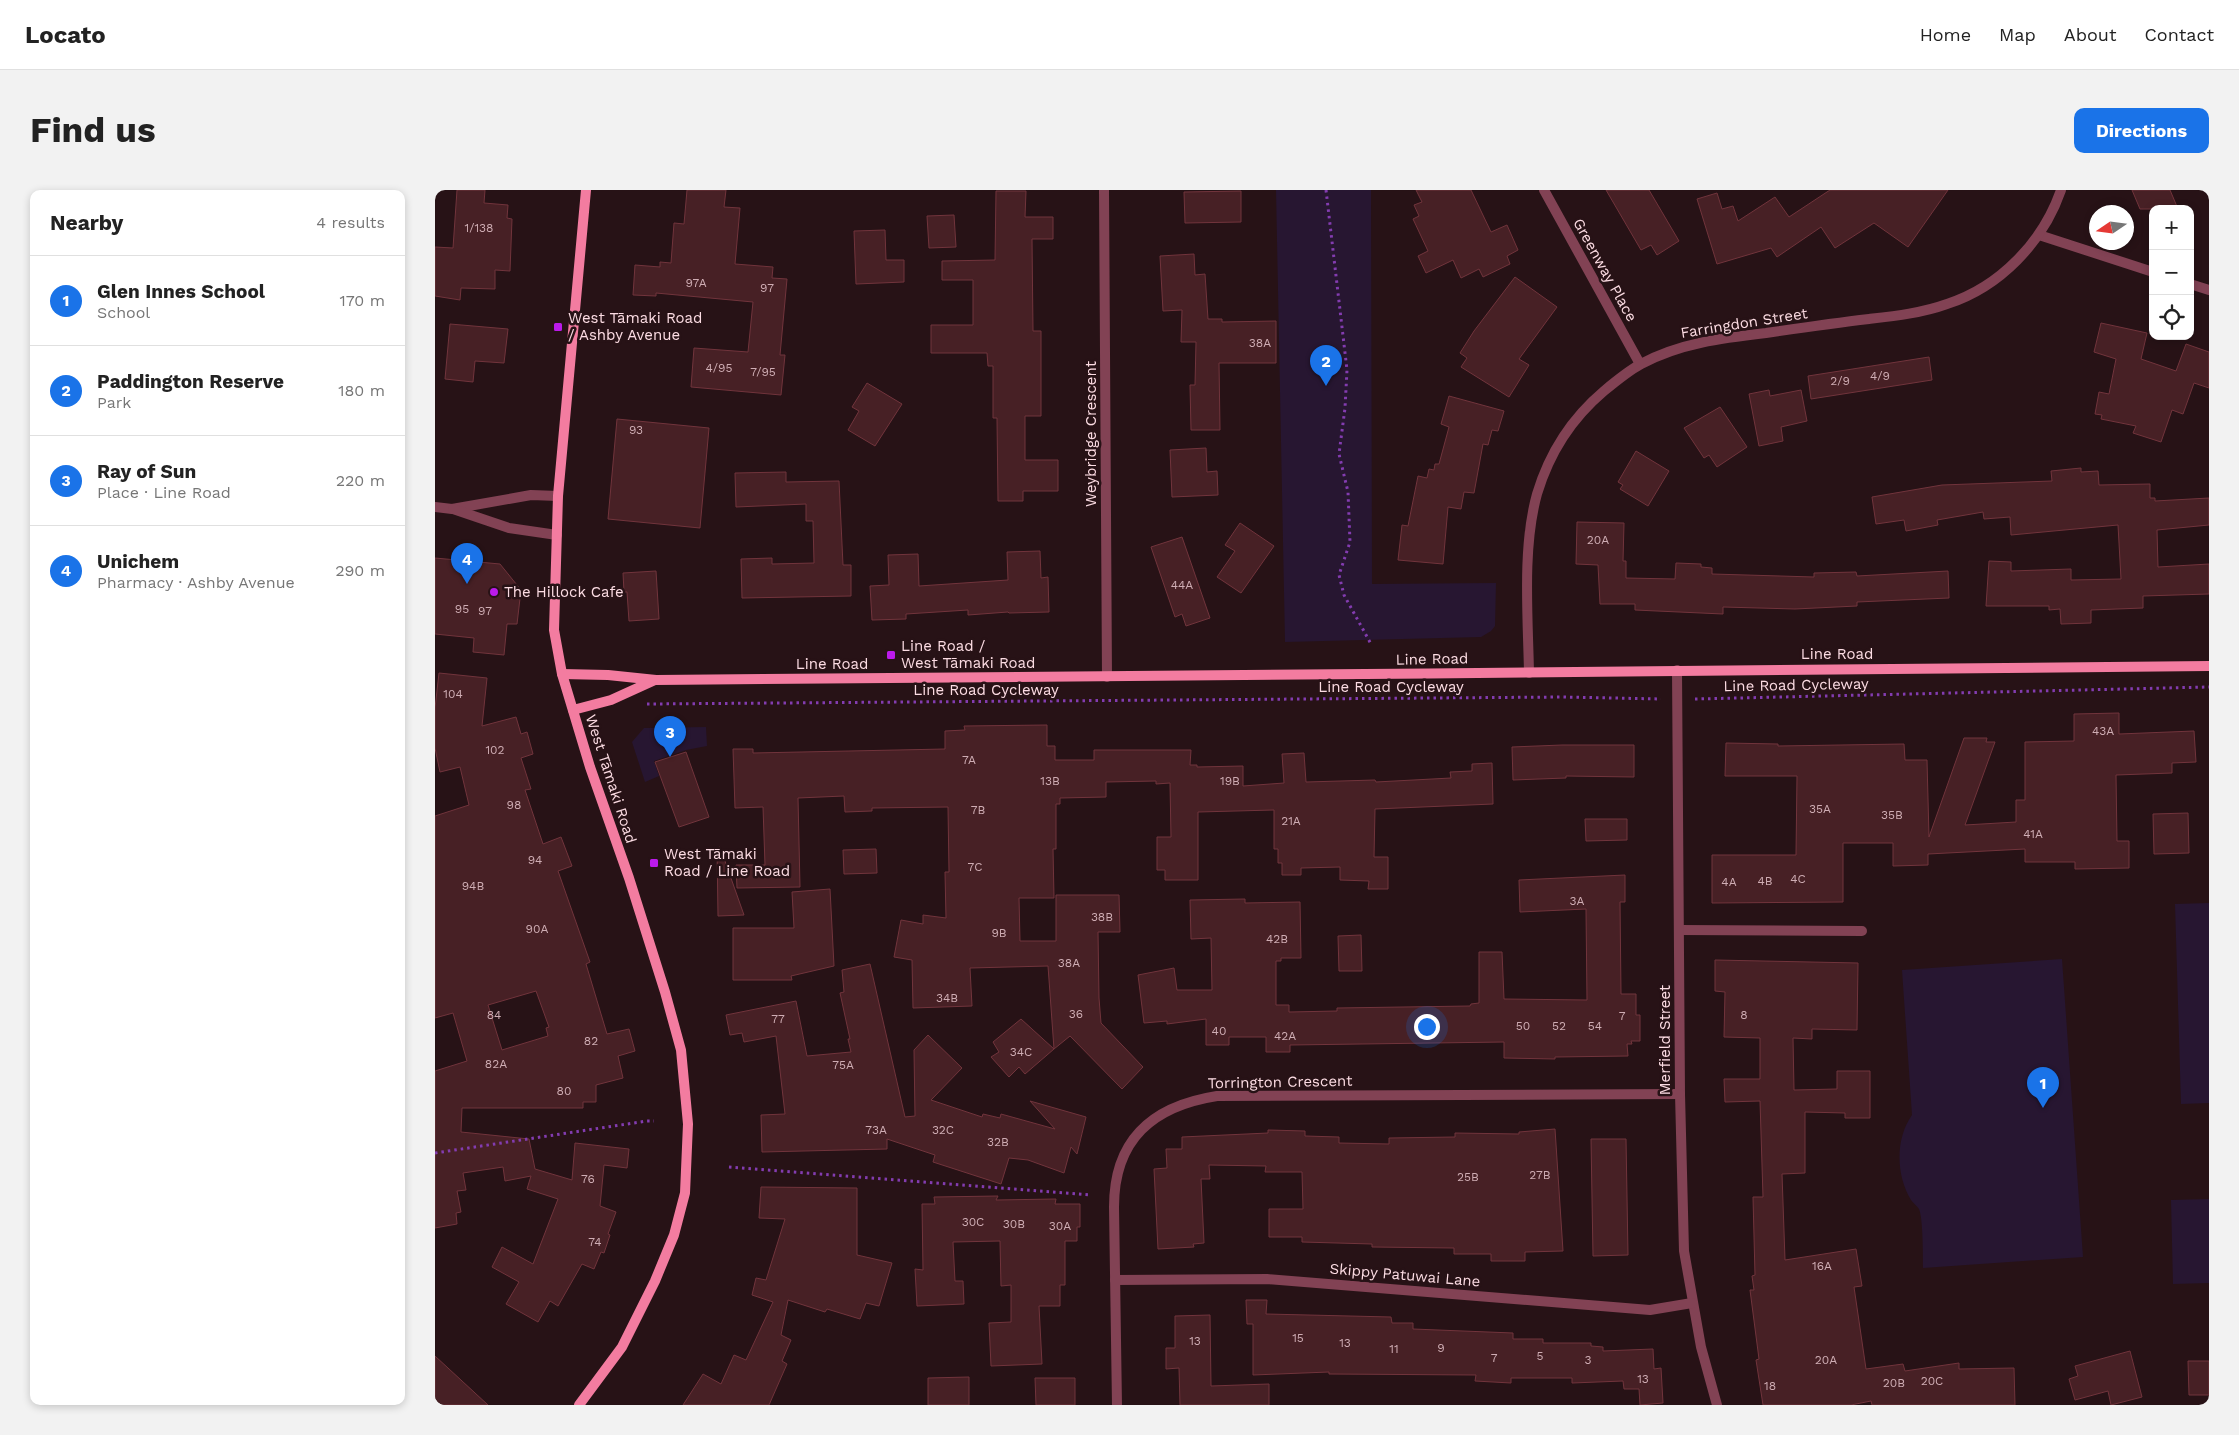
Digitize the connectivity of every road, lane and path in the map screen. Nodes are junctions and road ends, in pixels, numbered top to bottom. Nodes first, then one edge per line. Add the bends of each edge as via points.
1 (586, 190) edge
2 (1104, 190) edge
3 (1325, 190) edge
4 (1544, 190) edge
5 (2061, 190) edge
6 (2039, 235) junction
7 (2149, 271) edge
8 (2194, 285) edge
9 (2209, 290) edge
10 (1640, 364) junction
11 (558, 496) junction
12 (435, 507) edge
13 (452, 508) junction
14 (557, 535) junction
15 (1371, 644) dead end
16 (2209, 666) edge
17 (1677, 670) junction
18 (1529, 673) junction
19 (562, 674) junction
20 (1107, 677) junction
21 (656, 680) junction
22 (2209, 687) edge
23 (1677, 699) junction
24 (643, 704) dead end
25 (573, 710) junction
26 (1679, 930) junction
27 (1862, 931) dead end
28 (1680, 1094) junction
29 (654, 1121) dead end
30 (435, 1153) edge
31 (729, 1167) dead end
32 (1091, 1195) dead end
33 (1115, 1280) junction
34 (1692, 1304) junction
35 (583, 1404) edge
36 (1117, 1405) edge
37 (1717, 1405) edge

1 - 11 main road, West Tāmaki Road
2 - 20 street, Weybridge Crescent
3 - 15 path via 1347,370 1339,454 1348,492 1350,542 1339,575 1344,595
4 - 10 street, Greenway Place
5 - 6 street, Farringdon Street
6 - 7 street
6 - 10 street, Farringdon Street via 1999,276 1949,304 1898,315 1709,341 1672,350
8 - 9 street
10 - 18 street, Farringdon Street via 1619,378 1578,415 1544,472 1531,526
11 - 13 street via 520,496
11 - 14 main road, West Tāmaki Road
12 - 13 street
13 - 14 street via 509,528
14 - 19 main road, West Tāmaki Road via 554,630
16 - 17 main road, Line Road
17 - 18 main road, Line Road
17 - 23 street, Merfield Street
18 - 20 main road, Line Road
19 - 21 main road, Line Road
19 - 25 main road, West Tāmaki Road
20 - 21 main road, Line Road
21 - 25 main road, Line Road via 611,700
22 - 23 path, Line Road Cycleway
23 - 24 path, Line Road Cycleway via 1553,697
23 - 26 street, Merfield Street
25 - 35 main road, West Tāmaki Road via 665,992 681,1050 688,1124 685,1193 674,1234 622,1347
26 - 27 street
26 - 28 street, Merfield Street
28 - 33 street, Torrington Crescent via 1217,1096 1193,1100 1173,1107 1144,1125 1123,1159 1114,1196
28 - 34 street, Merfield Street via 1684,1251
29 - 30 path
31 - 32 path
33 - 34 street, Skippy Patuwai Lane via 1267,1279 1651,1310
33 - 36 street, Torrington Crescent
34 - 37 street, Merfield Street

